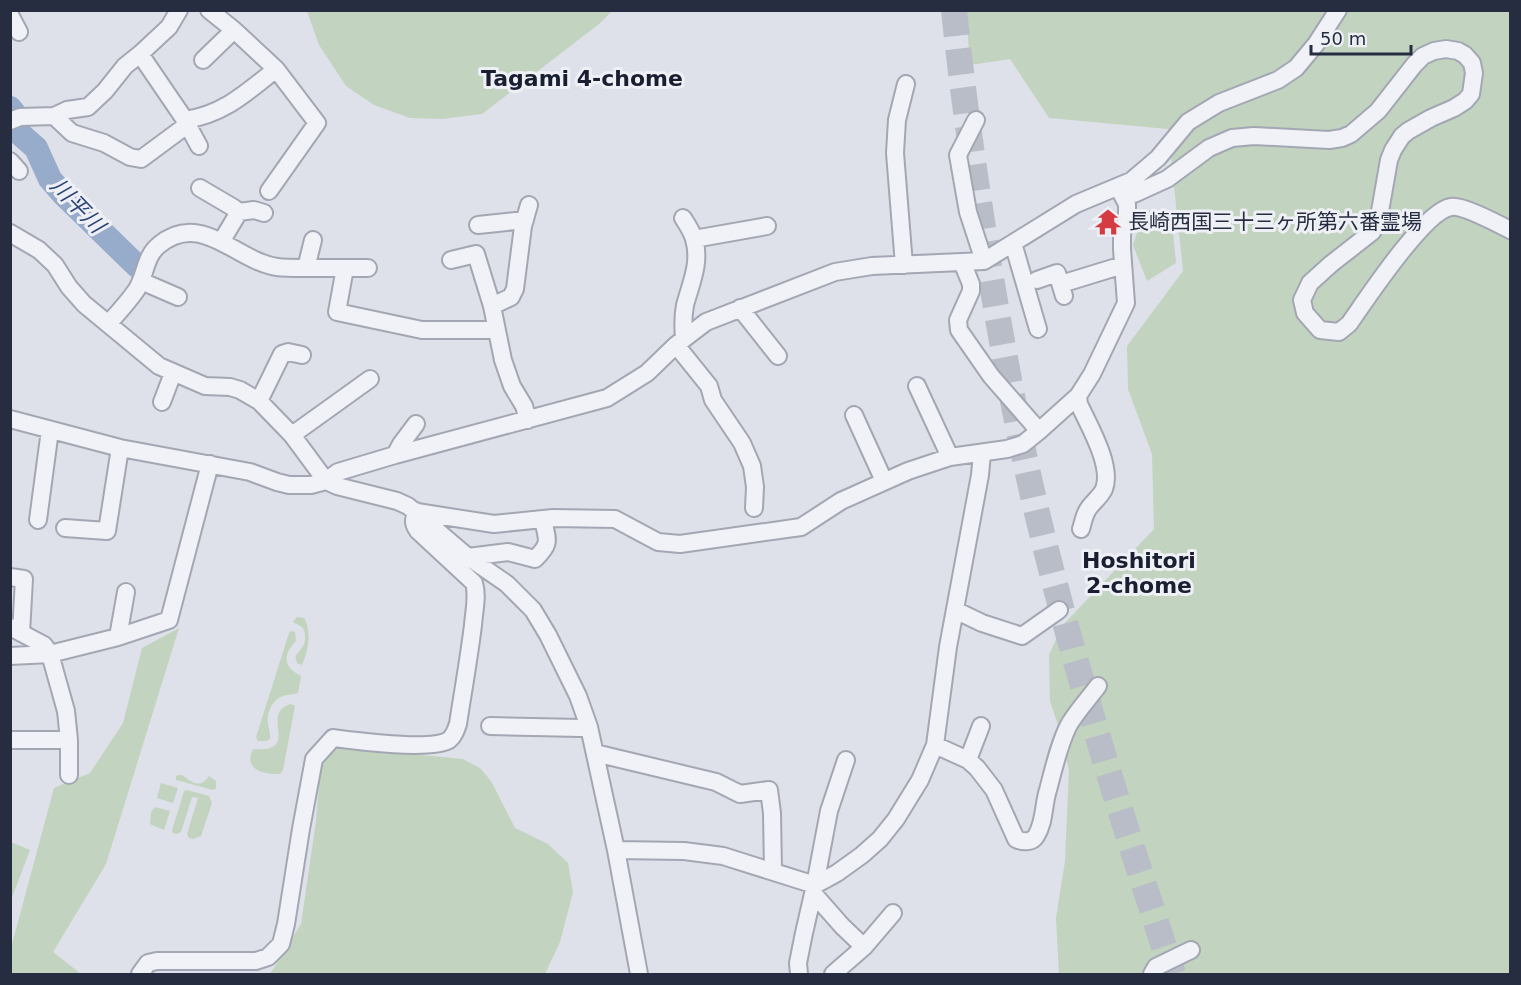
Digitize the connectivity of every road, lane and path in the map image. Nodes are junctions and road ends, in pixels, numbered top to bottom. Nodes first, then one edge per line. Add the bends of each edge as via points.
1 (179, 10) edge
2 (209, 10) edge
3 (1338, 10) edge
4 (10, 15) edge
5 (234, 30) junction
6 (20, 32) dead end
7 (140, 54) junction
8 (203, 60) dead end
9 (276, 69) junction
10 (906, 84) dead end
11 (54, 116) junction
12 (14, 119) edge
13 (976, 120) dead end
14 (186, 123) junction
15 (199, 146) dead end
16 (1118, 187) junction
17 (200, 188) dead end
18 (269, 191) dead end
19 (239, 212) junction
20 (264, 213) dead end
21 (683, 218) dead end
22 (478, 225) dead end
23 (767, 226) dead end
24 (1510, 230) edge
25 (10, 233) edge
26 (694, 239) junction
27 (313, 240) dead end
28 (221, 242) junction
29 (1013, 243) junction
30 (451, 260) dead end
31 (984, 261) junction
32 (962, 262) junction
33 (904, 265) junction
34 (1123, 265) junction
35 (306, 268) junction
36 (345, 268) junction
37 (368, 268) dead end
38 (1036, 280) dead end
39 (141, 281) junction
40 (178, 297) dead end
41 (492, 306) junction
42 (740, 308) junction
43 (108, 324) junction
44 (1038, 329) dead end
45 (497, 330) junction
46 (680, 342) junction
47 (302, 355) dead end
48 (778, 356) dead end
49 (172, 373) junction
50 (370, 380) dead end
51 (917, 386) dead end
52 (1078, 396) junction
53 (258, 401) junction
54 (162, 402) dead end
55 (854, 415) dead end
56 (10, 419) edge
57 (528, 420) junction
58 (416, 424) dead end
59 (50, 430) junction
60 (1039, 431) junction
61 (292, 435) junction
62 (120, 448) junction
63 (982, 453) junction
64 (395, 455) junction
65 (950, 457) junction
66 (210, 464) junction
67 (326, 480) junction
68 (884, 481) junction
69 (754, 508) dead end
70 (416, 511) junction
71 (543, 519) junction
72 (38, 520) dead end
73 (65, 528) dead end
74 (1081, 529) dead end
75 (468, 556) junction
76 (10, 577) edge
77 (126, 592) dead end
78 (955, 610) junction
79 (1059, 610) dead end
80 (16, 630) edge
81 (118, 637) junction
82 (50, 654) junction
83 (10, 656) edge
84 (1098, 686) dead end
85 (490, 726) dead end
86 (981, 726) dead end
87 (589, 727) junction
88 (10, 740) edge
89 (69, 740) junction
90 (935, 745) junction
91 (595, 753) junction
92 (846, 760) dead end
93 (968, 760) junction
94 (69, 776) dead end
95 (616, 850) junction
96 (773, 872) junction
97 (814, 889) junction
98 (893, 913) dead end
99 (864, 947) junction
100 (1191, 950) dead end
101 (140, 975) edge
102 (639, 975) edge
103 (799, 975) edge
104 (833, 975) edge
105 (1152, 975) edge

1 - 7 street via 169,27
2 - 5 street
3 - 16 street via 1296,68 1278,80 1219,103 1188,122 1158,158
4 - 6 street
5 - 8 street
5 - 9 street
7 - 11 street via 88,107
7 - 14 street
9 - 14 street via 233,103
9 - 18 street via 317,123
10 - 33 street via 897,120 895,153
11 - 12 street
11 - 14 street via 72,133 141,159
13 - 31 street via 958,155 968,212
14 - 15 street
16 - 24 street via 1134,194 1167,179 1209,148 1232,138 1342,138 1378,111 1423,56 1446,49 1458,51 1472,63 1471,94 1454,108 1408,131 1397,143 1389,160 1379,217 1372,232 1310,283 1302,300 1305,313 1320,330 1339,332 1349,324 1402,250 1430,219 1446,208 1471,212
16 - 29 street via 1076,204
16 - 34 street via 1128,204 1122,234
17 - 19 street
19 - 20 street
19 - 28 street
21 - 26 street
22 - 41 street via 527,212 515,289 511,297
23 - 26 street
25 - 43 street via 39,250 84,304
26 - 46 street via 696,268
27 - 35 street
28 - 35 street via 275,267
28 - 39 street via 200,233 169,238 147,261
29 - 31 street
29 - 44 street
30 - 41 street via 476,254
31 - 32 street
32 - 33 street
32 - 60 street via 971,291 958,320 959,330 991,376
33 - 42 street via 835,272
34 - 38 street via 1062,290 1057,273
34 - 52 street via 1126,303
35 - 36 street
36 - 37 street
36 - 45 street via 337,312 422,330
39 - 40 street
39 - 43 street
41 - 45 street
42 - 46 street via 705,322
42 - 48 street
43 - 49 street
45 - 57 street via 503,360
46 - 57 street via 647,373 607,398
46 - 69 street via 742,443 752,466
47 - 53 street via 282,354
49 - 53 street via 205,386 240,390
49 - 54 street
50 - 61 street
51 - 65 street
52 - 60 street
52 - 74 street via 1103,456 1106,475 1104,487 1087,511
53 - 61 street
55 - 68 street
56 - 59 street
57 - 64 street
58 - 64 street
59 - 62 street
59 - 72 street
60 - 63 street via 1023,444
61 - 67 street
62 - 66 street
62 - 73 street via 107,531
63 - 65 street
63 - 78 street
64 - 67 street via 338,472
65 - 68 street
66 - 67 street via 289,485
66 - 81 street via 170,620
67 - 70 street via 397,501
68 - 71 street via 841,501 801,527 680,544 658,542 615,519
70 - 71 street via 494,524
70 - 75 street
70 - 101 street via 413,520 418,531 476,589 470,651 455,732 441,743 428,744 333,738 314,759 281,944 268,957 256,961 157,961 148,963
71 - 75 street via 547,543 535,559 508,552
75 - 87 street via 507,584 533,610 578,696
76 - 80 street via 24,579
77 - 81 street
78 - 79 street via 1022,636
78 - 90 street
80 - 82 street via 44,645
81 - 82 street
82 - 83 street
82 - 89 street via 66,711
84 - 93 street via 1069,724 1056,759 1042,820 1032,840 1016,839 994,790
85 - 87 street
86 - 93 street
87 - 91 street
88 - 89 street
89 - 94 street
90 - 93 street
90 - 97 street via 920,780 880,839
91 - 95 street
91 - 96 street via 716,782 740,794 769,790
92 - 97 street via 829,811
95 - 96 street via 723,856
95 - 102 street
96 - 97 street
97 - 99 street
97 - 103 street via 798,963
98 - 99 street
99 - 104 street
100 - 105 street via 1156,967

